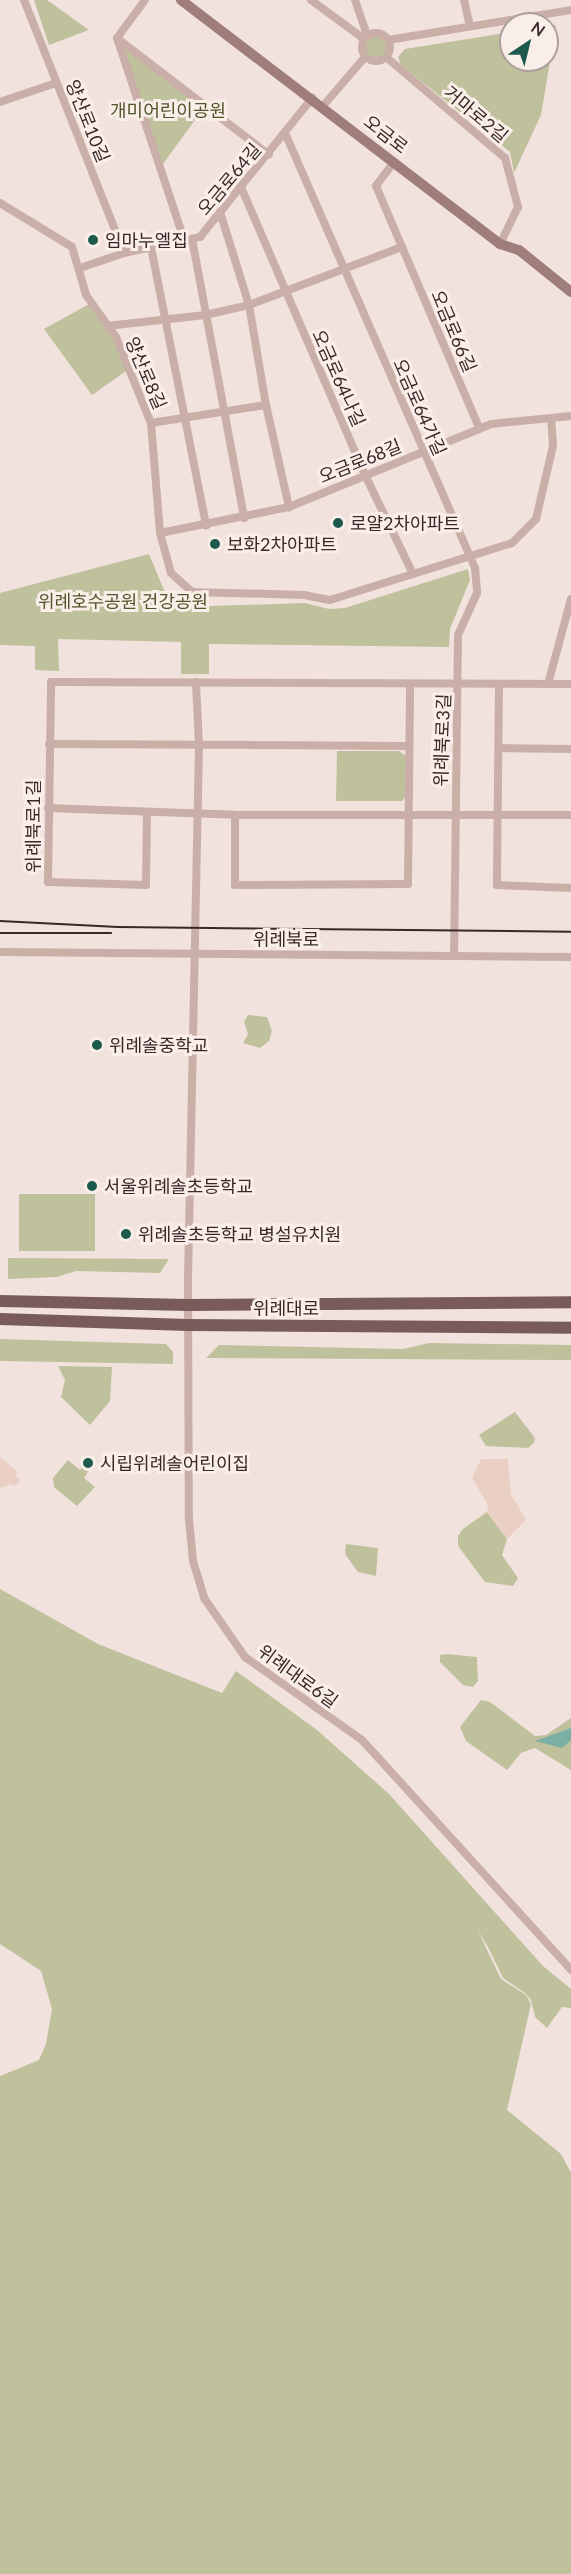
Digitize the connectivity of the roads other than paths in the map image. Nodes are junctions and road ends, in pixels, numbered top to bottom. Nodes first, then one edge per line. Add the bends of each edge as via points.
1 (24, 0) edge
2 (145, 0) edge
3 (181, 0) edge
4 (311, 0) edge
5 (355, 0) edge
6 (464, 0) edge
7 (571, 10) edge
8 (470, 25) junction
9 (366, 37) junction
10 (117, 38) junction
11 (388, 40) junction
12 (365, 57) junction
13 (386, 57) junction
14 (56, 83) junction
15 (312, 98) junction
16 (0, 102) edge
17 (323, 106) junction
18 (285, 133) junction
19 (269, 155) junction
20 (394, 162) junction
21 (241, 187) junction
22 (0, 203) edge
23 (220, 212) junction
24 (188, 239) junction
25 (500, 244) junction
26 (151, 247) junction
27 (402, 247) junction
28 (124, 253) junction
29 (80, 268) junction
30 (344, 270) junction
31 (285, 292) junction
32 (571, 292) edge
33 (249, 305) junction
34 (205, 315) junction
35 (165, 320) junction
36 (107, 326) junction
37 (266, 405) junction
38 (223, 414) junction
39 (571, 416) edge
40 (551, 418) junction
41 (185, 419) junction
42 (150, 423) junction
43 (479, 428) junction
44 (423, 452) junction
45 (366, 477) junction
46 (289, 507) junction
47 (244, 518) junction
48 (206, 526) junction
49 (160, 534) junction
50 (471, 556) junction
51 (413, 574) junction
52 (571, 599) edge
53 (569, 618) edge
54 (196, 682) junction
55 (410, 684) junction
56 (548, 684) junction
57 (571, 684) edge
58 (458, 685) junction
59 (499, 685) junction
60 (49, 744) junction
61 (199, 746) junction
62 (409, 746) junction
63 (499, 748) junction
64 (571, 749) edge
65 (48, 808) junction
66 (147, 812) junction
67 (409, 812) junction
68 (197, 813) junction
69 (455, 813) junction
70 (235, 815) junction
71 (497, 815) junction
72 (571, 815) edge
73 (571, 888) edge
74 (0, 952) edge
75 (194, 954) junction
76 (453, 955) junction
77 (571, 957) edge
78 (0, 1300) edge
79 (571, 1302) edge
80 (188, 1305) junction
81 (0, 1319) edge
82 (188, 1325) junction
83 (571, 1328) edge
84 (571, 1970) edge

1 - 14 street, 양산로10길
2 - 10 street
3 - 15 main road, 오금로
4 - 9 street
5 - 9 street
6 - 8 street
7 - 8 street
8 - 11 street
9 - 11 street via 381,34
9 - 12 street via 361,48
10 - 19 street
10 - 24 street
11 - 13 street
12 - 13 street via 378,62
12 - 17 street
13 - 25 street, 거마로2길 via 505,158 518,207
14 - 16 street
14 - 28 street, 양산로10길
15 - 17 main road, 오금로
15 - 18 street, 오금로64길
17 - 20 main road, 오금로
18 - 19 street, 오금로64길
18 - 30 street, 오금로64가길
19 - 21 street, 오금로64길
20 - 25 main road, 오금로
20 - 27 street, 오금로66길 via 376,186
21 - 23 street, 오금로64길
21 - 31 street, 오금로64나길
22 - 29 street, 양산로8길 via 72,247
23 - 24 street, 오금로64길 via 200,237
23 - 33 street
24 - 26 street, 오금로64길
24 - 34 street
25 - 32 main road, 오금로 via 519,250
26 - 28 street, 오금로64길
26 - 35 street
27 - 30 street
27 - 43 street, 오금로66길
28 - 29 street, 오금로64길
29 - 36 street, 양산로8길 via 86,295
30 - 31 street
30 - 44 street, 오금로64가길
31 - 33 street
31 - 45 street, 오금로64나길
33 - 34 street
33 - 37 street
34 - 35 street
34 - 38 street
35 - 36 street
35 - 41 street
36 - 42 street, 양산로8길 via 116,337
37 - 38 street
37 - 46 street
38 - 41 street
38 - 47 street
39 - 40 street, 오금로68길
40 - 43 street, 오금로68길
40 - 50 street, 양산로8길 via 553,446 536,519 512,543
41 - 42 street
41 - 48 street
42 - 49 street, 양산로8길
43 - 44 street, 오금로68길
44 - 45 street, 오금로68길
44 - 50 street, 오금로64가길
45 - 46 street, 오금로68길
45 - 51 street, 오금로64나길
46 - 47 street, 오금로68길
47 - 48 street, 오금로68길
48 - 49 street, 오금로68길
49 - 51 street, 양산로8길 via 171,573 192,592 304,595 330,600
50 - 51 street, 양산로8길
50 - 58 street, 오금로64가길 via 477,593 458,635
52 - 53 street
53 - 56 street
54 - 55 street, 위례북로1길
54 - 60 street, 위례북로1길 via 51,682
54 - 61 street
55 - 58 street, 위례북로1길
55 - 62 street
56 - 57 street, 위례북로3길
56 - 59 street, 위례북로3길
58 - 59 street, 위례북로3길
58 - 69 street, 위례북로3길
59 - 63 street
60 - 61 street
60 - 65 street, 위례북로1길
61 - 62 street
61 - 68 street
62 - 67 street
63 - 64 street
63 - 71 street
65 - 66 street
65 - 66 street, 위례북로1길 via 48,882 146,885
66 - 68 street
67 - 69 street
67 - 70 street
67 - 70 street via 408,885 235,885
68 - 70 street
68 - 75 street
69 - 71 street, 위례북로3길
69 - 76 street, 위례북로3길
71 - 72 street, 위례북로3길
71 - 73 street via 497,885
74 - 75 street, 위례북로
75 - 76 street, 위례북로
75 - 80 street, 위례대로6길
76 - 77 street, 위례북로
78 - 80 main road, 위례대로
79 - 80 main road, 위례대로
80 - 82 street, 위례대로6길
81 - 82 main road, 위례대로
82 - 83 main road, 위례대로
82 - 84 street, 위례대로6길 via 190,1542 204,1598 213,1615 245,1657 262,1672 362,1740

